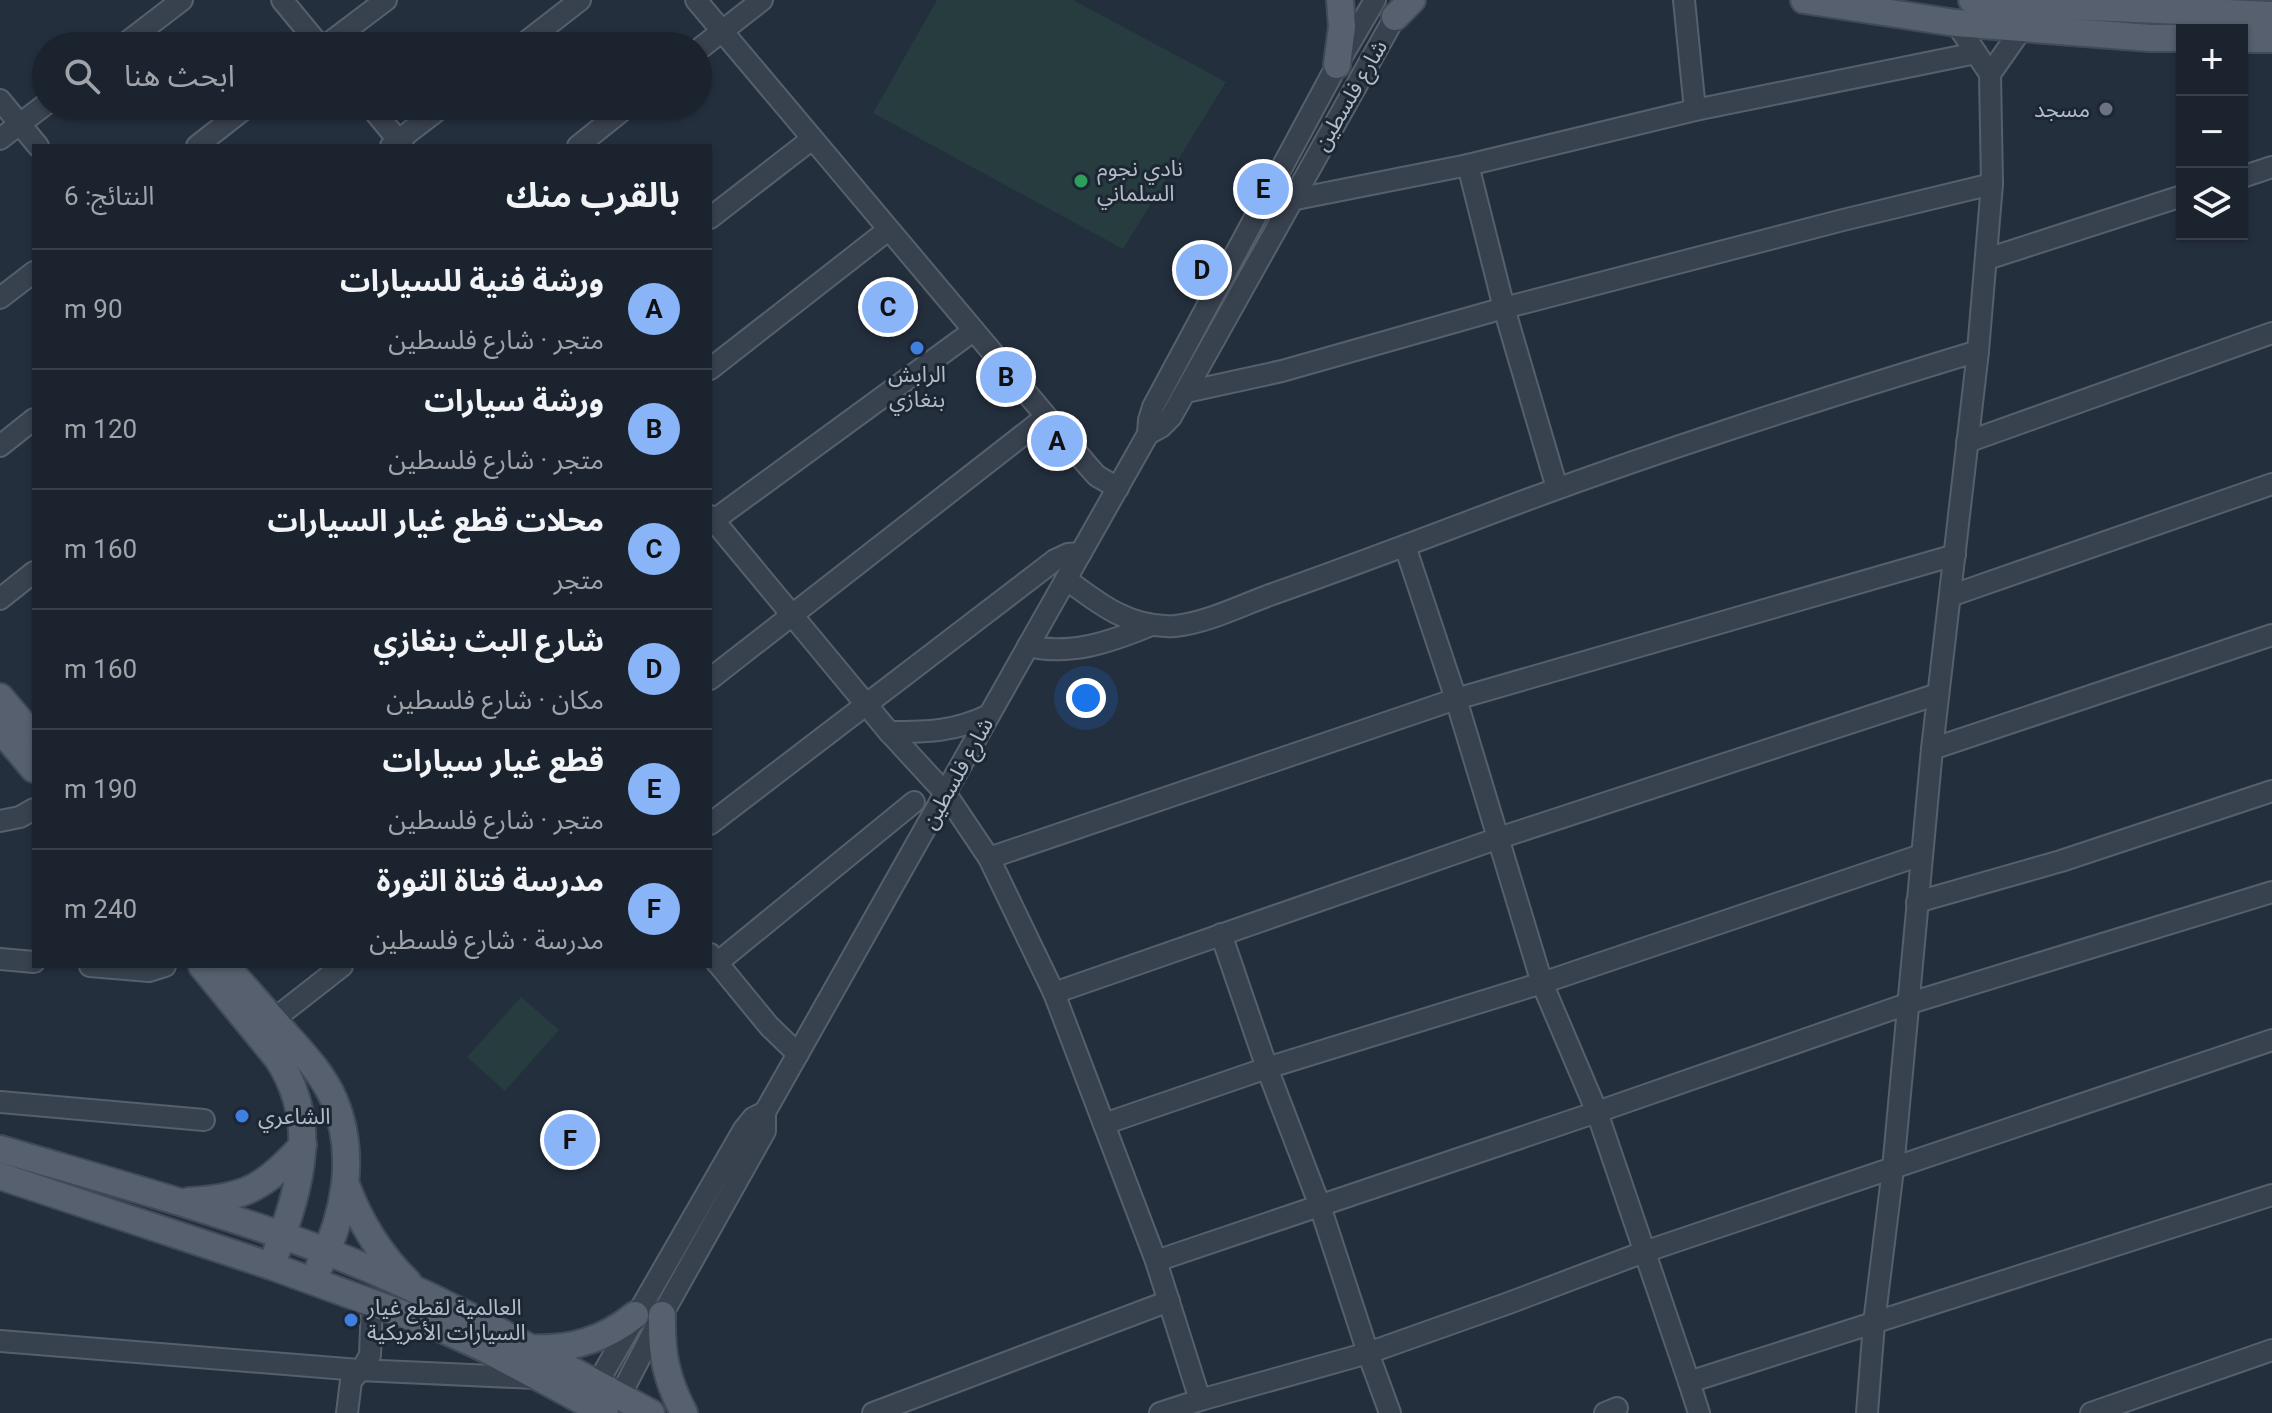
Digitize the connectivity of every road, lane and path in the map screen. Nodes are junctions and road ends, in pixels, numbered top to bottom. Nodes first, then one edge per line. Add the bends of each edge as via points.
1 (182, 0) edge
2 (282, 0) edge
3 (386, 0) edge
4 (580, 0) edge
5 (696, 0) edge
6 (762, 0) edge
7 (1340, 0) edge
8 (1684, 0) edge
9 (1804, 0) edge
10 (1972, 0) edge
11 (2053, 3) edge
12 (1397, 4) edge
13 (2272, 15) edge
14 (1956, 23) junction
15 (2023, 27) junction
16 (722, 31) junction
17 (140, 32) edge
18 (310, 32) edge
19 (341, 32) edge
20 (539, 32) edge
21 (2176, 38) edge
22 (712, 39) edge
23 (2248, 39) edge
24 (2272, 39) edge
25 (1976, 53) junction
26 (1337, 65) junction
27 (1990, 74) junction
28 (0, 100) edge
29 (1695, 110) junction
30 (32, 115) edge
31 (230, 120) edge
32 (380, 120) edge
33 (426, 120) edge
34 (610, 120) edge
35 (20, 124) junction
36 (0, 139) edge
37 (812, 139) junction
38 (36, 144) edge
39 (200, 144) edge
40 (398, 144) edge
41 (580, 144) edge
42 (1468, 165) junction
43 (2272, 167) edge
44 (2248, 175) edge
45 (1992, 184) junction
46 (2176, 198) edge
47 (1291, 200) junction
48 (712, 216) edge
49 (888, 230) junction
50 (1987, 259) junction
51 (32, 274) edge
52 (0, 298) edge
53 (1504, 308) junction
54 (973, 331) junction
55 (2272, 333) edge
56 (1978, 351) junction
57 (712, 367) edge
58 (1186, 392) junction
59 (1046, 417) junction
60 (32, 421) edge
61 (1148, 434) junction
62 (1967, 442) junction
63 (0, 446) edge
64 (2272, 484) edge
65 (1118, 488) junction
66 (1557, 488) junction
67 (712, 519) edge
68 (712, 521) edge
69 (1405, 546) junction
70 (1081, 553) junction
71 (1955, 555) junction
72 (32, 574) edge
73 (1066, 579) junction
74 (1950, 596) junction
75 (0, 599) edge
76 (792, 615) junction
77 (1149, 626) junction
78 (2272, 635) edge
79 (1028, 646) junction
80 (712, 677) edge
81 (1938, 694) junction
82 (0, 697) edge
83 (1456, 699) junction
84 (866, 705) junction
85 (989, 715) junction
86 (0, 729) edge
87 (889, 732) junction
88 (32, 734) edge
89 (1932, 749) junction
90 (32, 767) edge
91 (2272, 791) edge
92 (946, 794) junction
93 (914, 802) dead end
94 (32, 810) edge
95 (0, 821) edge
96 (712, 822) edge
97 (1499, 838) junction
98 (1921, 855) junction
99 (989, 858) junction
100 (2272, 892) edge
101 (1917, 902) junction
102 (1221, 934) junction
103 (0, 959) edge
104 (714, 959) edge
105 (32, 962) edge
106 (114, 968) edge
107 (159, 968) edge
108 (204, 968) edge
109 (228, 968) edge
110 (339, 968) edge
111 (1542, 983) junction
112 (1054, 993) junction
113 (1907, 1004) junction
114 (273, 1020) junction
115 (2272, 1040) edge
116 (798, 1054) junction
117 (1267, 1068) junction
118 (0, 1102) edge
119 (765, 1112) junction
120 (1597, 1112) junction
121 (204, 1120) dead end
122 (1104, 1124) junction
123 (303, 1145) junction
124 (0, 1149) edge
125 (1893, 1169) junction
126 (0, 1176) edge
127 (346, 1185) junction
128 (2272, 1195) edge
129 (176, 1201) junction
130 (1320, 1206) junction
131 (282, 1236) junction
132 (327, 1251) junction
133 (1644, 1252) junction
134 (1156, 1261) junction
135 (271, 1266) junction
136 (312, 1280) junction
137 (416, 1290) junction
138 (1169, 1301) junction
139 (372, 1303) junction
140 (635, 1315) junction
141 (662, 1315) junction
142 (1874, 1323) junction
143 (0, 1341) edge
144 (530, 1348) junction
145 (2272, 1350) edge
146 (1368, 1353) junction
147 (359, 1370) junction
148 (541, 1378) junction
149 (1689, 1382) junction
150 (1200, 1400) junction
151 (599, 1402) edge
152 (347, 1413) edge
153 (651, 1413) edge
154 (684, 1413) edge
155 (873, 1413) edge
156 (1160, 1413) edge
157 (1390, 1413) edge
158 (1699, 1413) edge
159 (1867, 1413) edge
160 (2091, 1413) edge

1 - 17 street
2 - 18 street
3 - 19 street
4 - 20 street
5 - 16 street
6 - 16 street
7 - 26 main road
8 - 29 street
9 - 14 main road
10 - 11 main road
11 - 13 main road
12 - 26 street, شارع فلسطين
12 - 47 street, شارع فلسطين
14 - 15 main road
14 - 25 street
15 - 21 main road
15 - 27 street
16 - 22 street
16 - 37 street
23 - 24 main road
25 - 27 street
25 - 29 street
26 - 61 street, شارع فلسطين via 1153,407
27 - 45 street
28 - 35 street
29 - 42 street
30 - 35 street
31 - 39 street
32 - 40 street
33 - 40 street
34 - 41 street
35 - 36 street
35 - 38 street
37 - 48 street
37 - 49 street
42 - 47 street
42 - 53 street
43 - 44 street
45 - 50 street
45 - 53 street
46 - 50 street
47 - 58 street, شارع فلسطين
49 - 54 street
49 - 57 street
50 - 56 street
51 - 52 street
53 - 58 street via 1282,371
53 - 66 street
54 - 59 street
54 - 67 street
55 - 62 street
56 - 62 street
56 - 66 street via 1767,415
58 - 61 street, شارع فلسطين via 1166,423
59 - 65 street via 1097,476
59 - 76 street
60 - 63 street
61 - 65 street, شارع فلسطين
62 - 71 street
64 - 74 street
65 - 70 street, شارع فلسطين
66 - 69 street
68 - 76 street
69 - 77 street via 1205,618 1178,626
69 - 83 street
70 - 73 street, شارع فلسطين
70 - 84 street via 1055,560
71 - 74 street
71 - 83 street
72 - 75 street
73 - 77 street via 1108,608
73 - 79 street, شارع فلسطين
74 - 81 street
76 - 80 street
76 - 84 street
77 - 79 street via 1074,649
78 - 89 street
79 - 85 street, شارع فلسطين
81 - 89 street
81 - 97 street
82 - 88 main road
83 - 97 street
83 - 99 street
84 - 87 street
84 - 96 street
85 - 87 street via 945,730
85 - 92 street, شارع فلسطين
86 - 90 main road
87 - 92 street
89 - 98 street
91 - 101 street
92 - 99 street
92 - 116 street, شارع فلسطين
93 - 104 street
94 - 95 street
97 - 102 street
97 - 111 street
98 - 101 street
98 - 111 street
99 - 112 street
100 - 113 street
101 - 113 street
102 - 112 street
102 - 117 street
103 - 105 street
104 - 116 street
106 - 107 street
108 - 123 main road via 288,1075 301,1114
109 - 114 main road
110 - 114 street
111 - 117 street
111 - 120 street
112 - 122 street
113 - 120 street
113 - 125 street
114 - 127 main road via 333,1098 345,1144
115 - 125 street
116 - 119 street, شارع فلسطين
117 - 122 street
117 - 130 street
118 - 121 street
119 - 140 street, شارع فلسطين via 744,1129
119 - 141 street, شارع فلسطين via 765,1131
120 - 130 street
120 - 133 street
122 - 134 street
123 - 129 main road via 258,1186 227,1196
123 - 131 main road
124 - 129 main road
125 - 133 street
125 - 142 street
126 - 135 main road
127 - 132 main road
127 - 137 main road via 374,1242
128 - 142 street
129 - 131 main road
130 - 134 street
130 - 146 street
131 - 132 main road
131 - 135 main road
132 - 136 main road
132 - 137 main road
133 - 146 street
133 - 149 street
134 - 138 street
135 - 136 main road
136 - 139 main road
137 - 144 main road
138 - 150 street
138 - 155 street
139 - 147 street via 370,1355
139 - 148 main road via 453,1334
140 - 144 main road via 586,1343
140 - 151 street, شارع فلسطين
141 - 151 street, شارع فلسطين
141 - 154 main road via 665,1367
142 - 149 street
142 - 159 street
143 - 147 street
144 - 151 main road
145 - 160 street
146 - 150 street
146 - 157 street
147 - 148 street
147 - 152 street via 349,1387
148 - 151 main road
149 - 158 street
150 - 156 street
151 - 153 main road

